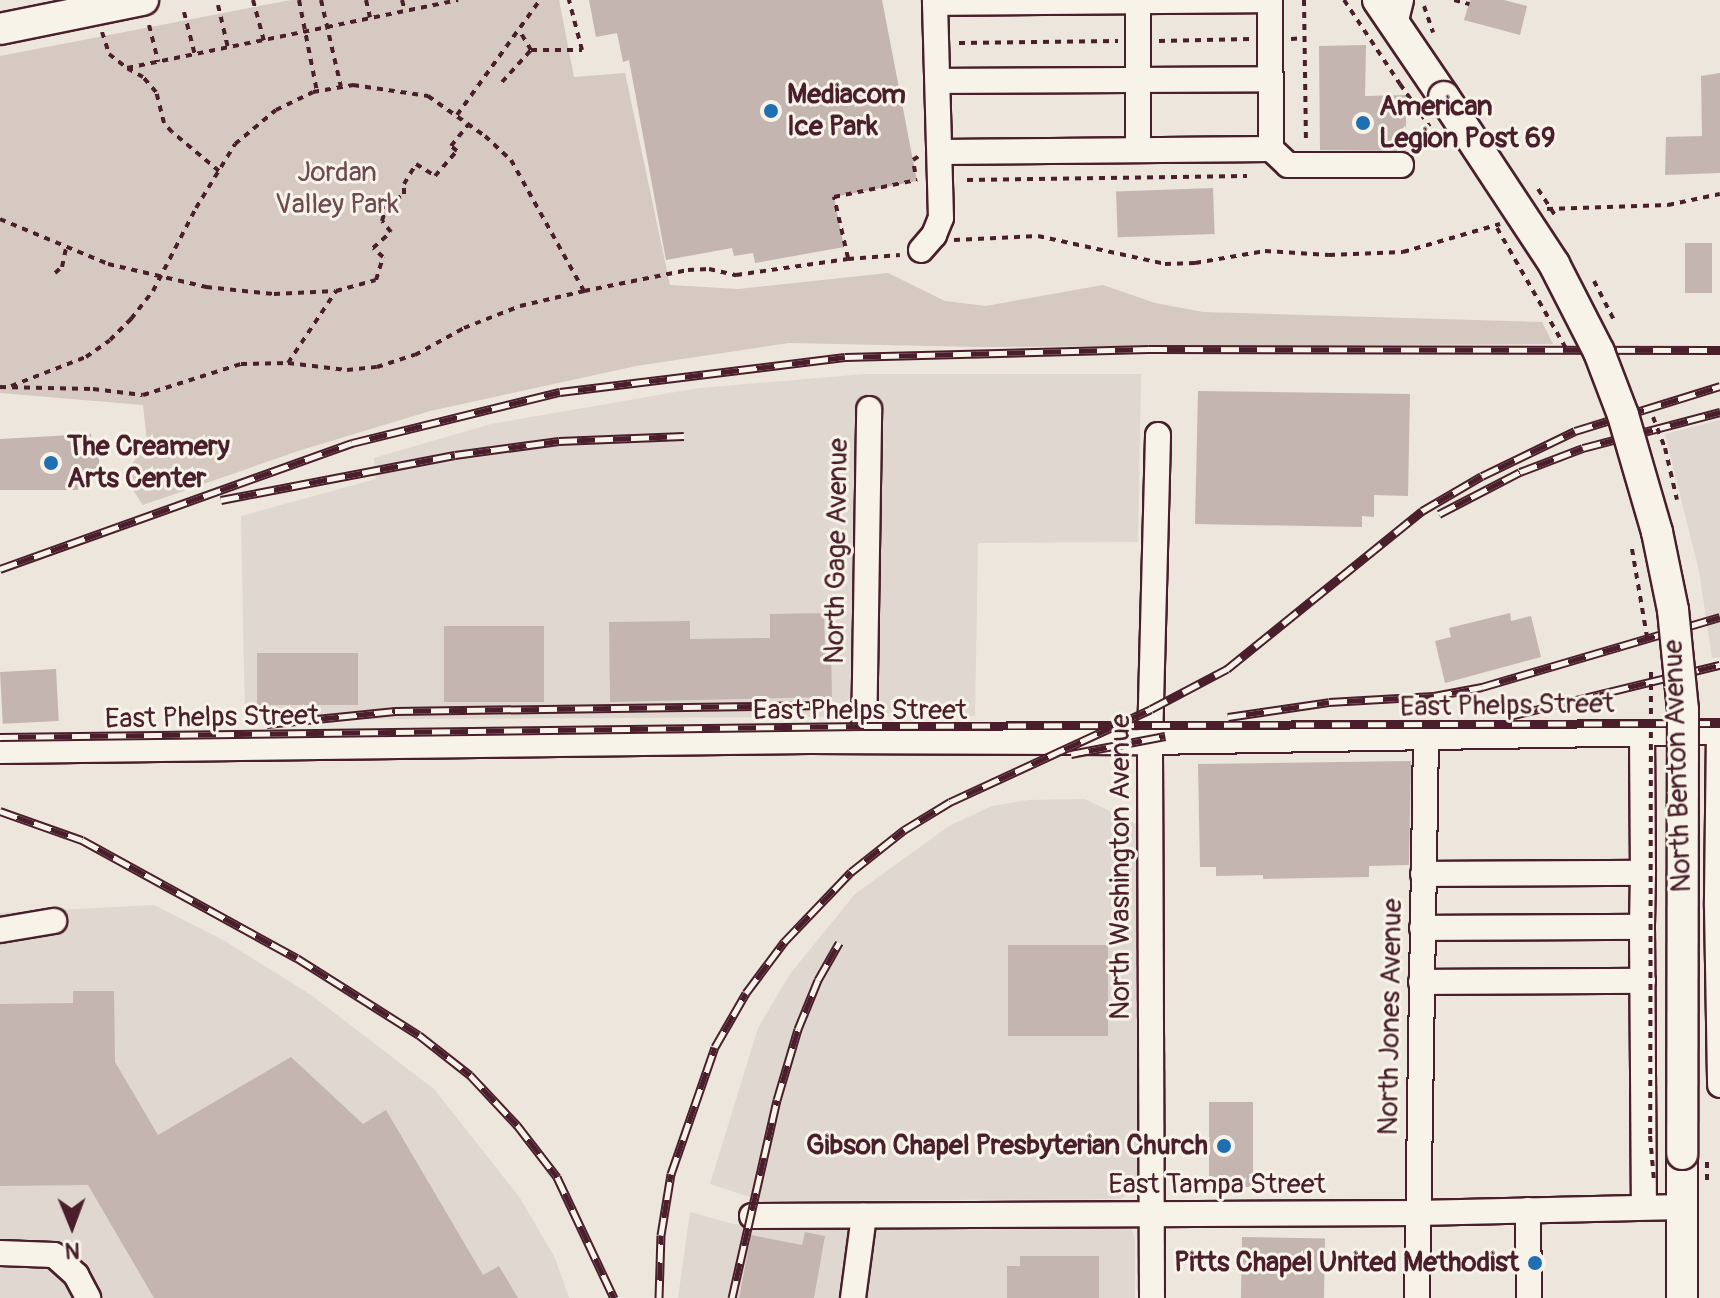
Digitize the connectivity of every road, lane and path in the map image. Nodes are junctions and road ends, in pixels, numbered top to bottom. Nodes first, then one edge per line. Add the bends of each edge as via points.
1 (253, 0) edge
2 (299, 0) edge
3 (321, 0) edge
4 (366, 0) edge
5 (402, 0) edge
6 (458, 0) edge
7 (540, 0) edge
8 (569, 0) edge
9 (1304, 0) edge
10 (1344, 0) edge
11 (1454, 0) edge
12 (1138, 1) edge
13 (440, 2) edge
14 (935, 2) edge
15 (1469, 4) dead end
16 (218, 5) dead end
17 (1392, 8) edge
18 (146, 10) edge
19 (405, 11) junction
20 (184, 12) dead end
21 (370, 18) junction
22 (326, 27) junction
23 (101, 28) dead end
24 (0, 29) edge
25 (520, 32) junction
26 (307, 33) junction
27 (264, 41) junction
28 (228, 48) junction
29 (531, 50) junction
30 (195, 55) junction
31 (158, 62) junction
32 (127, 68) junction
33 (1271, 79) junction
34 (1138, 80) junction
35 (938, 81) junction
36 (502, 82) dead end
37 (341, 87) junction
38 (317, 92) junction
39 (457, 115) junction
40 (469, 124) junction
41 (1434, 132) dead end
42 (1138, 148) junction
43 (1306, 148) dead end
44 (1271, 149) junction
45 (933, 152) junction
46 (1401, 165) dead end
47 (219, 171) junction
48 (1247, 176) dead end
49 (967, 180) dead end
50 (1720, 194) edge
51 (1545, 210) dead end
52 (0, 219) edge
53 (1493, 221) dead end
54 (1503, 223) dead end
55 (66, 248) junction
56 (921, 250) junction
57 (848, 259) junction
58 (55, 273) dead end
59 (161, 276) junction
60 (335, 291) junction
61 (584, 291) junction
62 (1572, 359) dead end
63 (288, 363) junction
64 (0, 387) edge
65 (8, 387) junction
66 (869, 409) dead end
67 (1158, 435) dead end
68 (1631, 543) dead end
69 (1649, 646) dead end
70 (1651, 661) dead end
71 (1720, 732) edge
72 (1642, 733) junction
73 (1426, 738) junction
74 (864, 741) junction
75 (1150, 742) junction
76 (0, 751) edge
77 (1719, 871) edge
78 (1643, 873) junction
79 (1423, 874) junction
80 (54, 921) dead end
81 (1642, 927) junction
82 (1422, 928) junction
83 (0, 930) edge
84 (1719, 966) edge
85 (1643, 981) junction
86 (1421, 982) junction
87 (1720, 1085) edge
88 (1654, 1181) dead end
89 (1644, 1207) junction
90 (1682, 1207) junction
91 (1528, 1210) junction
92 (1417, 1213) junction
93 (1153, 1215) junction
94 (752, 1216) dead end
95 (864, 1216) junction
96 (0, 1253) edge
97 (88, 1298) edge
98 (853, 1298) edge
99 (1152, 1298) edge
100 (1417, 1298) edge
101 (1529, 1298) edge
102 (1682, 1298) edge

1 - 27 path
2 - 26 path
3 - 22 path
4 - 21 path
5 - 19 path
6 - 13 path
7 - 25 path
8 - 29 path via 582,50
9 - 43 path
10 - 41 path, bridge
11 - 15 path
12 - 14 street
12 - 33 street via 1270,0
12 - 34 street
13 - 19 path
14 - 35 street
16 - 28 path
17 - 90 main road, North Benton Avenue, bridge via 1554,264 1599,352 1660,545 1683,710
18 - 24 main road
18 - 31 path
19 - 21 path
20 - 30 path
21 - 22 path
22 - 26 path
22 - 37 path
23 - 32 path via 109,54
25 - 29 path
25 - 39 path
26 - 27 path
26 - 38 path
27 - 28 path
28 - 30 path
29 - 36 path
30 - 31 path
31 - 32 path
32 - 47 path via 156,92 164,123 172,132
33 - 34 street
33 - 44 street
34 - 35 street
34 - 42 street
35 - 45 street
37 - 38 path
37 - 39 path via 390,88 428,96
38 - 47 path via 276,110 235,144
39 - 40 path
40 - 60 path via 451,146 457,151 435,176 416,164 404,194 386,207 382,221 391,232 373,248 383,257 376,280
40 - 61 path via 511,160
42 - 44 street
42 - 45 street
44 - 46 street via 1288,165
45 - 56 street via 941,218
45 - 57 path via 913,160 917,181 834,197
47 - 59 path
48 - 49 path
50 - 51 path via 1668,205
52 - 55 path
53 - 62 path, bridge
54 - 56 path via 1403,252 1265,251 1195,263 1143,261 1027,235 944,241
55 - 58 path
55 - 59 path
56 - 57 path
57 - 61 path via 736,275 688,270
59 - 60 path via 274,294
59 - 65 path via 110,340 86,357
60 - 63 path
61 - 63 path via 520,306 392,363 347,370
63 - 65 path via 241,364 143,395
64 - 65 path
66 - 74 street, North Gage Avenue
67 - 75 street, North Washington Avenue
68 - 69 path, bridge
70 - 88 path, bridge
71 - 72 street, East Phelps Street
71 - 77 street
72 - 73 street, East Phelps Street
72 - 78 street
73 - 75 street, East Phelps Street
73 - 79 street, North Jones Avenue
74 - 75 street, East Phelps Street
74 - 76 street, East Phelps Street
75 - 93 street, North Washington Avenue
77 - 84 street
78 - 79 street
78 - 81 street
79 - 82 street, North Jones Avenue
80 - 83 street
81 - 82 street
81 - 85 street
82 - 86 street, North Jones Avenue
84 - 87 street
85 - 86 street
85 - 89 street
86 - 92 street, North Jones Avenue
89 - 90 street, East Tampa Street
89 - 91 street, East Tampa Street
90 - 102 main road, North Benton Avenue
91 - 92 street, East Tampa Street
91 - 101 street
92 - 93 street, East Tampa Street
92 - 100 street, North Jones Avenue
93 - 95 street, East Tampa Street
93 - 99 street, North Washington Avenue
94 - 95 street, East Tampa Street
95 - 98 street
96 - 97 street via 54,1255 76,1275

